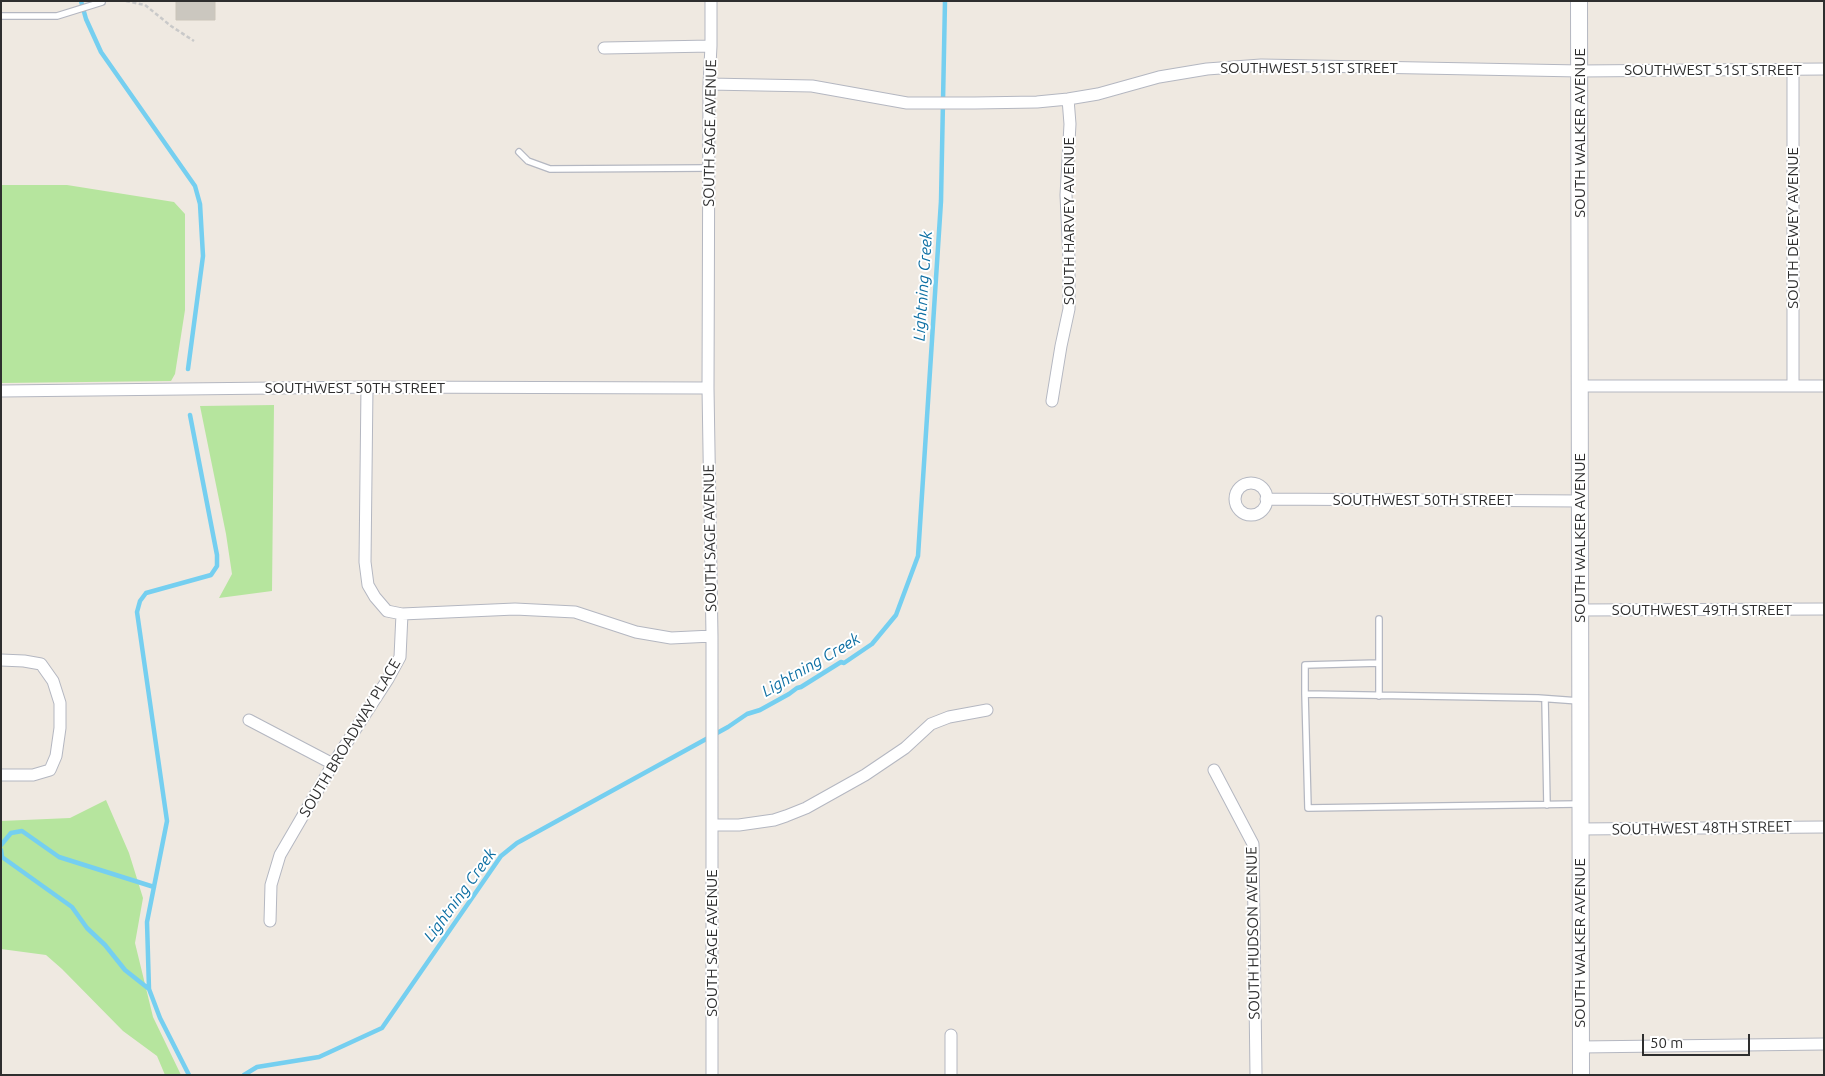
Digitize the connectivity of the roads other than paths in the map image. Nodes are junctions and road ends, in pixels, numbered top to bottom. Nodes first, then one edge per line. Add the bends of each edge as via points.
1 (711, 1) edge
2 (1580, 1) edge
3 (102, 2) edge
4 (1, 16) edge
5 (711, 46) junction
6 (604, 48) dead end
7 (1793, 69) junction
8 (1824, 69) edge
9 (1580, 71) junction
10 (709, 84) junction
11 (1068, 99) junction
12 (519, 152) dead end
13 (708, 168) junction
14 (1580, 386) junction
15 (1793, 386) junction
16 (1824, 386) edge
17 (367, 387) junction
18 (708, 388) junction
19 (1, 391) edge
20 (1052, 401) dead end
21 (1266, 499) dead end
22 (1581, 501) junction
23 (1824, 609) edge
24 (1580, 610) junction
25 (402, 614) junction
26 (1379, 619) dead end
27 (712, 636) junction
28 (1, 660) edge
29 (1378, 663) junction
30 (1305, 694) junction
31 (1379, 696) junction
32 (1545, 699) junction
33 (1580, 701) junction
34 (987, 710) dead end
35 (248, 720) dead end
36 (333, 764) junction
37 (1214, 770) dead end
38 (1, 775) edge
39 (1580, 804) junction
40 (1547, 805) junction
41 (712, 825) junction
42 (1824, 827) edge
43 (1580, 829) junction
44 (270, 921) dead end
45 (951, 1035) dead end
46 (1824, 1044) edge
47 (1581, 1047) junction
48 (712, 1075) edge
49 (951, 1075) edge
50 (1256, 1075) edge
51 (1581, 1075) edge

1 - 5 street, SOUTH SAGE AVENUE
2 - 9 main road, SOUTH WALKER AVENUE
3 - 4 lane via 57,16
5 - 6 street
5 - 10 street, SOUTH SAGE AVENUE
7 - 8 street, SOUTHWEST 51ST STREET
7 - 9 street, SOUTHWEST 51ST STREET
7 - 15 street, SOUTH DEWEY AVENUE
9 - 11 street, SOUTHWEST 51ST STREET via 1261,65 1168,75
9 - 14 main road, SOUTH WALKER AVENUE
10 - 11 street, SOUTHWEST 51ST STREET via 812,86 908,103
10 - 13 street, SOUTH SAGE AVENUE
11 - 20 street, SOUTH HARVEY AVENUE via 1069,309
12 - 13 lane via 528,161 550,169
13 - 18 street, SOUTH SAGE AVENUE
14 - 15 street
14 - 22 main road, SOUTH WALKER AVENUE
15 - 16 street
17 - 18 street, SOUTHWEST 50TH STREET
17 - 19 street, SOUTHWEST 50TH STREET
17 - 25 street via 365,562 368,586 387,611
18 - 27 street, SOUTH SAGE AVENUE
21 - 22 street, SOUTHWEST 50TH STREET
22 - 24 main road, SOUTH WALKER AVENUE
23 - 24 street, SOUTHWEST 49TH STREET
24 - 33 main road, SOUTH WALKER AVENUE
25 - 27 street via 515,609 576,612 636,632 672,638
25 - 36 street, SOUTH BROADWAY PLACE via 400,657
26 - 29 lane
27 - 41 street, SOUTH SAGE AVENUE
28 - 38 street via 41,664 53,681 60,703 56,756 50,770 33,775
29 - 30 lane via 1305,665
29 - 31 lane
30 - 31 lane
30 - 40 lane via 1308,808
31 - 32 lane
32 - 33 lane
32 - 40 lane
33 - 39 main road, SOUTH WALKER AVENUE
34 - 41 street via 931,724 865,775 806,808 774,820
35 - 36 street
36 - 44 street, SOUTH BROADWAY PLACE via 280,855 271,885
37 - 50 street, SOUTH HUDSON AVENUE via 1253,844
39 - 40 lane
39 - 43 main road, SOUTH WALKER AVENUE
41 - 48 street, SOUTH SAGE AVENUE
42 - 43 street, SOUTHWEST 48TH STREET
43 - 47 main road, SOUTH WALKER AVENUE
45 - 49 street
46 - 47 street
47 - 51 main road, SOUTH WALKER AVENUE

